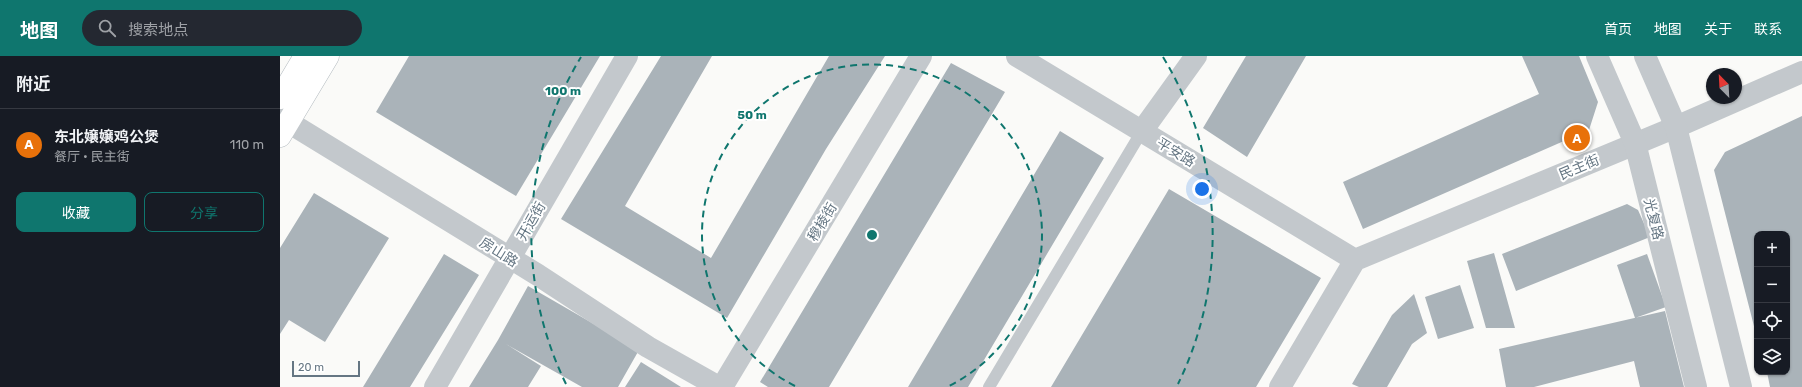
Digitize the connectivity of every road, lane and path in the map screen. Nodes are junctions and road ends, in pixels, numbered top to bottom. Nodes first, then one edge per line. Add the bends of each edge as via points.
1 (305, 56) edge
2 (328, 56) edge
3 (627, 56) edge
4 (921, 56) edge
5 (1017, 56) edge
6 (1196, 56) edge
7 (1597, 56) edge
8 (1645, 56) edge
9 (1802, 72) edge
10 (280, 98) edge
11 (283, 125) edge
12 (1676, 127) junction
13 (1142, 131) junction
14 (1635, 143) junction
15 (510, 258) junction
16 (1355, 260) junction
17 (435, 387) edge
18 (718, 387) edge
19 (722, 387) edge
20 (989, 387) edge
21 (1280, 387) edge
22 (1696, 387) edge
23 (1741, 387) edge

1 - 10 main road
2 - 11 main road
3 - 15 street, 开运街
4 - 19 street, 穆棱街
5 - 13 street, 平安路
6 - 13 street
7 - 14 street, 光复路
8 - 12 street
9 - 12 street, 民主街
11 - 15 street, 房山路
12 - 14 street, 民主街
12 - 23 street
13 - 16 street, 平安路
13 - 20 lane
14 - 16 street, 民主街
14 - 22 street, 光复路
15 - 17 street, 开运街
15 - 18 street, 房山路 via 648,347
16 - 21 street

